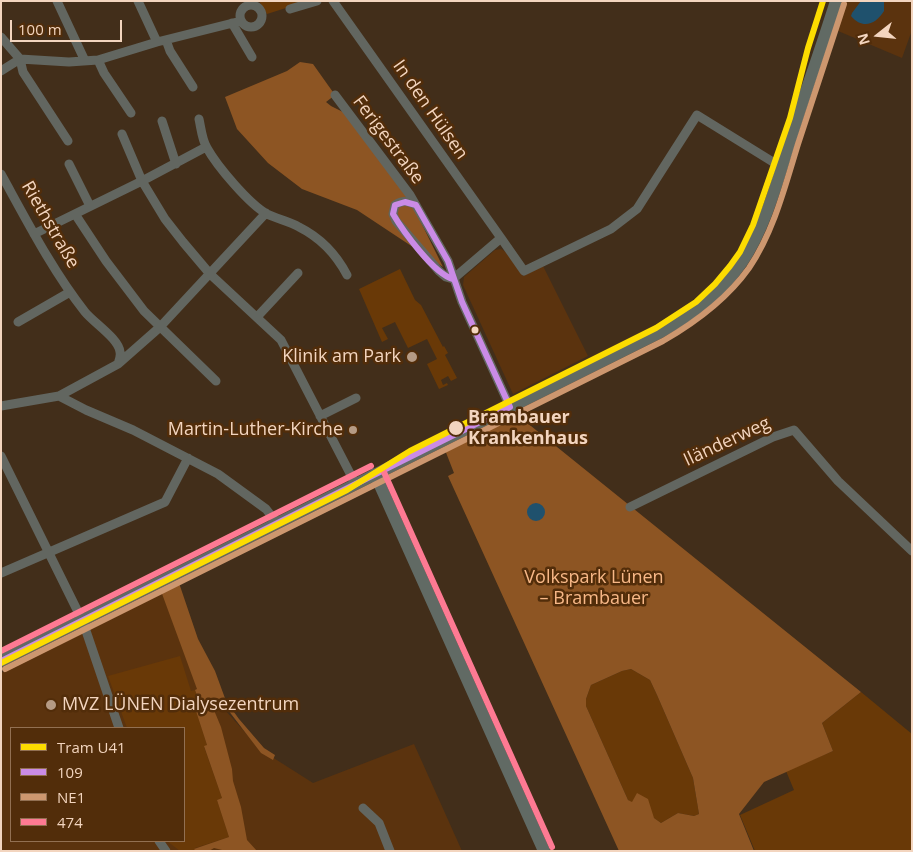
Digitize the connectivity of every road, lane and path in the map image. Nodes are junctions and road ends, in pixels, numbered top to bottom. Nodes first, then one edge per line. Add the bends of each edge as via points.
1 (57, 1) edge
2 (138, 1) edge
3 (317, 1) edge
4 (333, 1) edge
5 (836, 1) edge
6 (244, 4) edge
7 (290, 9) dead end
8 (237, 22) junction
9 (1, 38) edge
10 (161, 41) junction
11 (252, 57) dead end
12 (20, 59) junction
13 (98, 60) junction
14 (85, 61) junction
15 (1, 71) edge
16 (193, 86) dead end
17 (335, 95) dead end
18 (131, 113) dead end
19 (199, 118) dead end
20 (162, 121) dead end
21 (122, 134) dead end
22 (68, 141) dead end
23 (206, 147) junction
24 (69, 164) dead end
25 (176, 164) junction
26 (781, 167) junction
27 (1, 174) edge
28 (142, 181) junction
29 (416, 205) junction
30 (90, 206) junction
31 (266, 213) junction
32 (75, 214) junction
33 (34, 234) junction
34 (501, 238) junction
35 (298, 273) dead end
36 (210, 274) junction
37 (347, 275) dead end
38 (454, 279) junction
39 (70, 292) junction
40 (256, 317) junction
41 (18, 322) dead end
42 (160, 326) junction
43 (118, 364) junction
44 (216, 381) dead end
45 (59, 396) junction
46 (356, 398) dead end
47 (1, 406) edge
48 (510, 407) junction
49 (320, 416) junction
50 (1, 456) edge
51 (188, 458) junction
52 (374, 474) junction
53 (355, 483) junction
54 (630, 507) dead end
55 (277, 523) junction
56 (912, 551) edge
57 (49, 552) junction
58 (1, 573) edge
59 (82, 620) junction
60 (1, 661) edge
61 (119, 727) edge
62 (362, 808) dead end
63 (390, 851) edge
64 (544, 851) edge

1 - 14 street
2 - 10 street
3 - 7 street
4 - 34 street, In den Hülsen
5 - 26 main road
6 - 8 street
6 - 8 street via 258,8 262,13 261,19 251,27
8 - 10 street
8 - 11 street
9 - 12 street
10 - 13 street
10 - 16 street
12 - 14 street
12 - 15 street
12 - 22 street via 23,72
13 - 14 street
13 - 18 street
17 - 29 street, Ferigestraße
19 - 23 street
20 - 25 street
21 - 28 street
23 - 25 street
23 - 31 street via 228,176
24 - 30 street
25 - 28 street
26 - 34 street, In den Hülsen via 698,115 637,209 611,229 524,271
26 - 48 main road via 749,250 710,299 660,333
27 - 33 street, Riethstraße
28 - 30 street
28 - 36 street via 165,219
29 - 38 street, Ferigestraße via 448,261
29 - 38 street, Ferigestraße via 402,201 395,205 393,214 402,230 425,256 446,277
30 - 32 street
31 - 36 street
31 - 37 street via 300,227 326,245
32 - 33 street
32 - 42 street via 106,261
33 - 39 street, Riethstraße
34 - 38 street
35 - 40 street
36 - 40 street
36 - 42 street
38 - 48 street, Ferigestraße
39 - 41 street, Riethstraße
39 - 43 street, Riethstraße via 114,341 120,352
40 - 49 street via 281,340
42 - 43 street
42 - 44 street
43 - 45 street
45 - 47 street
45 - 51 street
46 - 49 street
48 - 52 main road
49 - 53 street
50 - 57 street
51 - 55 street via 246,494 266,509
51 - 57 street via 165,502
52 - 53 main road
52 - 64 main road
53 - 55 main road
54 - 56 street, Iländerweg via 773,437 794,430 844,487
55 - 59 main road
57 - 58 street
57 - 59 street
59 - 60 main road
59 - 61 street
62 - 63 street via 379,823

